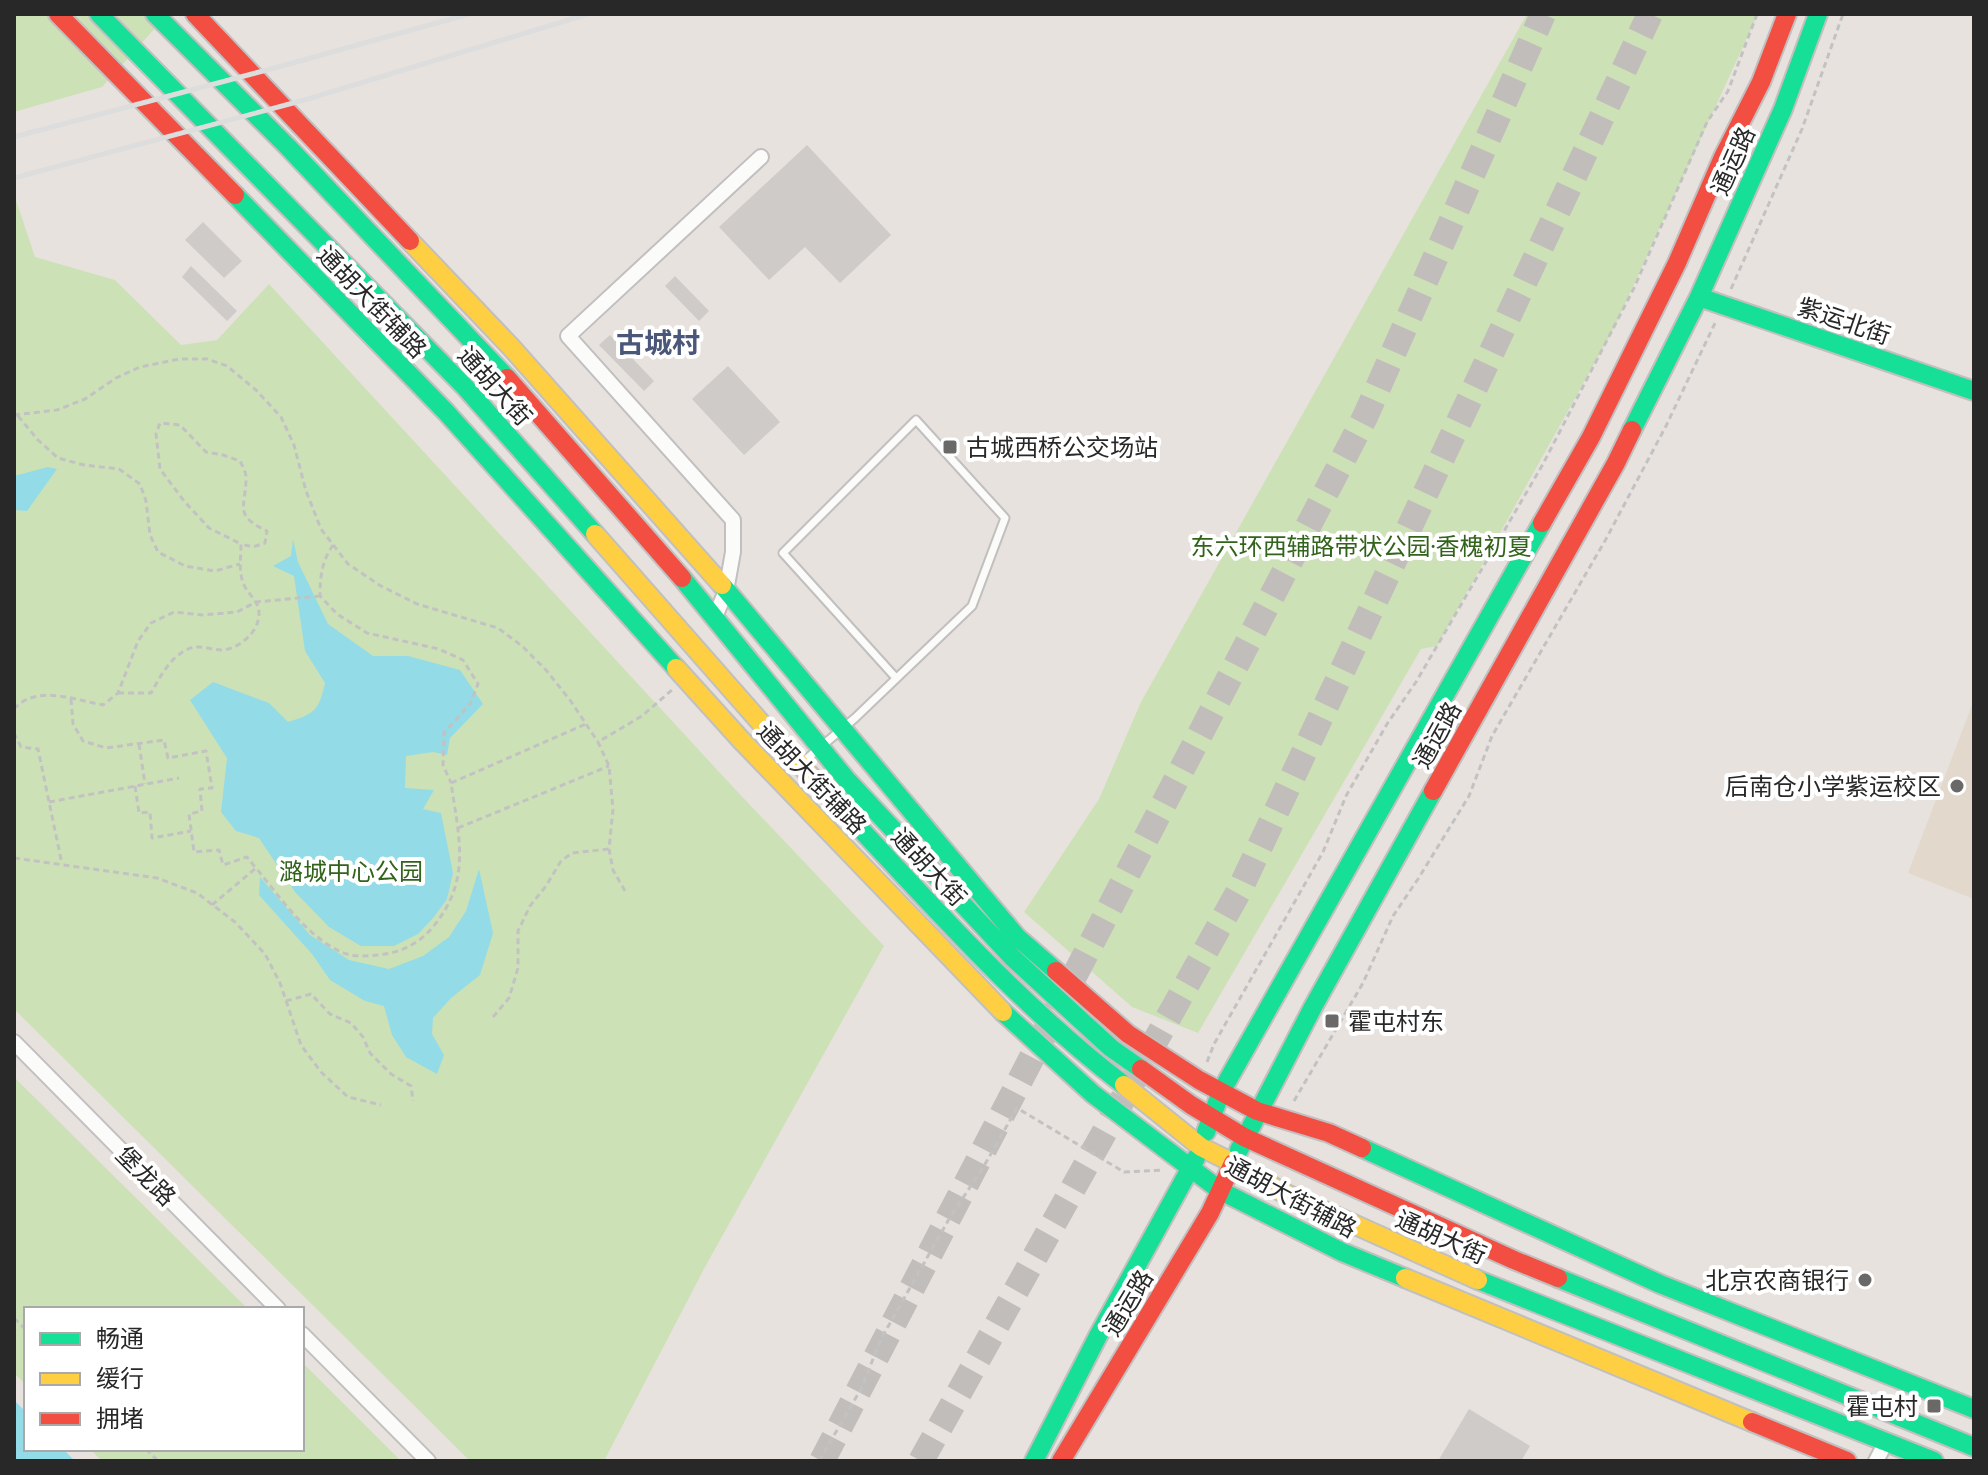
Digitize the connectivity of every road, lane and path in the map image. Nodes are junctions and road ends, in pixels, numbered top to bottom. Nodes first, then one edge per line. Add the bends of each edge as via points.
1 (58, 14) edge
2 (99, 14) edge
3 (155, 14) edge
4 (195, 14) edge
5 (1757, 14) edge
6 (1787, 14) edge
7 (1818, 14) edge
8 (761, 157) dead end
9 (1699, 297) junction
10 (1974, 391) edge
11 (16, 415) edge
12 (241, 544) junction
13 (333, 545) junction
14 (240, 564) junction
15 (726, 591) junction
16 (320, 596) junction
17 (256, 602) junction
18 (714, 619) junction
19 (896, 678) junction
20 (685, 679) junction
21 (118, 693) junction
22 (71, 699) junction
23 (14, 709) edge
24 (586, 724) junction
25 (842, 729) junction
26 (14, 733) edge
27 (598, 742) junction
28 (138, 744) junction
29 (819, 748) junction
30 (800, 765) junction
31 (609, 766) junction
32 (179, 778) dead end
33 (782, 781) junction
34 (451, 783) junction
35 (145, 784) junction
36 (135, 786) junction
37 (49, 802) junction
38 (458, 828) junction
39 (191, 831) junction
40 (609, 849) junction
41 (14, 858) edge
42 (62, 864) junction
43 (256, 868) junction
44 (625, 891) dead end
45 (212, 905) junction
46 (286, 1001) junction
47 (493, 1017) dead end
48 (14, 1042) edge
49 (1199, 1080) junction
50 (1221, 1092) junction
51 (413, 1101) dead end
52 (381, 1105) dead end
53 (1257, 1111) junction
54 (1211, 1118) junction
55 (1244, 1137) junction
56 (1201, 1147) junction
57 (1233, 1163) junction
58 (1191, 1168) junction
59 (1221, 1191) junction
60 (276, 1307) edge
61 (304, 1336) edge
62 (1974, 1409) edge
63 (1886, 1442) junction
64 (1974, 1447) edge
65 (428, 1461) edge
66 (819, 1461) edge
67 (1034, 1461) edge
68 (1061, 1461) edge
69 (1847, 1461) edge
70 (1876, 1461) edge
71 (1934, 1461) edge

1 - 20 main road, 通胡大街辅路 via 446,412
2 - 30 main road, 通胡大街 via 465,387
3 - 18 main road, 通胡大街 via 492,361
4 - 15 main road, 通胡大街辅路 via 511,347
5 - 49 path, 通运路 via 1728,91 1707,122 1634,288 1543,464 1346,796 1323,852 1214,1044
6 - 50 main road, 通运路 via 1761,82 1591,437
7 - 9 main road, 通运路 via 1783,109
8 - 15 street via 568,336 733,520
9 - 10 main road, 紫运北街
9 - 53 main road, 通运路 via 1616,463
11 - 13 path via 57,410 140,367 179,359 207,359 227,366 281,417 321,529
11 - 14 path via 58,458 119,469 140,484 158,552 200,569
12 - 12 path via 265,543 267,531 244,513 247,477 240,461 206,452 180,425 160,423 160,469 209,528
12 - 14 path
13 - 16 path via 321,571
13 - 24 path via 348,564 381,586 417,604 498,628 546,670
14 - 17 path
15 - 18 street
15 - 25 main road, 通胡大街辅路
16 - 17 path
16 - 34 path via 367,633 439,649 463,660 478,684 470,704 444,733 443,765
17 - 21 path via 237,612 174,612 151,623 138,641
17 - 21 path via 257,628 242,643 223,650 187,648 168,665 151,693
18 - 29 main road, 通胡大街
19 - 19 lane via 783,553 916,420 1005,518 972,606
19 - 25 lane
20 - 27 path via 642,716
20 - 33 main road, 通胡大街辅路
21 - 22 path via 103,705
22 - 23 path via 45,694 21,701
22 - 28 path via 73,724 83,741 106,748
24 - 27 path
24 - 34 path
25 - 29 lane
25 - 49 main road, 通胡大街辅路 via 1017,937 1128,1034
26 - 37 path via 21,747 38,749
27 - 31 path
28 - 35 path
28 - 39 path via 164,740 168,758 206,751 212,788 200,789 202,811 189,814
29 - 30 lane
29 - 54 main road, 通胡大街 via 1013,958 1111,1048
30 - 33 lane
30 - 56 main road, 通胡大街 via 1000,977
31 - 38 path
31 - 40 path
32 - 35 path
33 - 58 main road, 通胡大街辅路 via 993,1003 1093,1094
34 - 38 path
35 - 36 path
36 - 37 path
36 - 39 path via 139,813 150,812 152,838
37 - 42 path
38 - 43 path via 461,865 444,914 423,938 370,957 341,952 314,935
39 - 43 path via 194,852 219,850 223,865 247,857
40 - 44 path
40 - 47 path via 572,853 561,861 518,931 518,968 509,998
41 - 42 path
42 - 45 path via 157,878 197,893
43 - 45 path
45 - 46 path via 265,954
46 - 51 path via 311,994 330,1014 351,1023 370,1053 411,1086
46 - 52 path via 301,1045 321,1072 348,1097
48 - 60 street, 堡龙路
49 - 50 main road, 通胡大街辅路
50 - 53 main road, 通胡大街辅路
50 - 54 main road, 通运路
53 - 55 main road, 通运路
53 - 62 main road, 通胡大街辅路 via 1329,1133 1660,1284
54 - 55 main road, 通胡大街
54 - 56 main road, 通运路
55 - 57 main road, 通运路
55 - 64 main road, 通胡大街 via 1514,1260
56 - 57 main road, 通胡大街
56 - 58 main road, 通运路
57 - 59 main road, 通运路
57 - 63 main road, 通胡大街 via 1282,1192 1501,1290
58 - 59 main road, 通胡大街辅路
58 - 66 path via 1124,1172 1017,1108 881,1339 861,1389
58 - 67 main road, 通运路
59 - 68 main road, 通运路
59 - 69 main road, 通胡大街辅路 via 1342,1252
61 - 65 street
63 - 70 street
63 - 71 main road, 通胡大街

